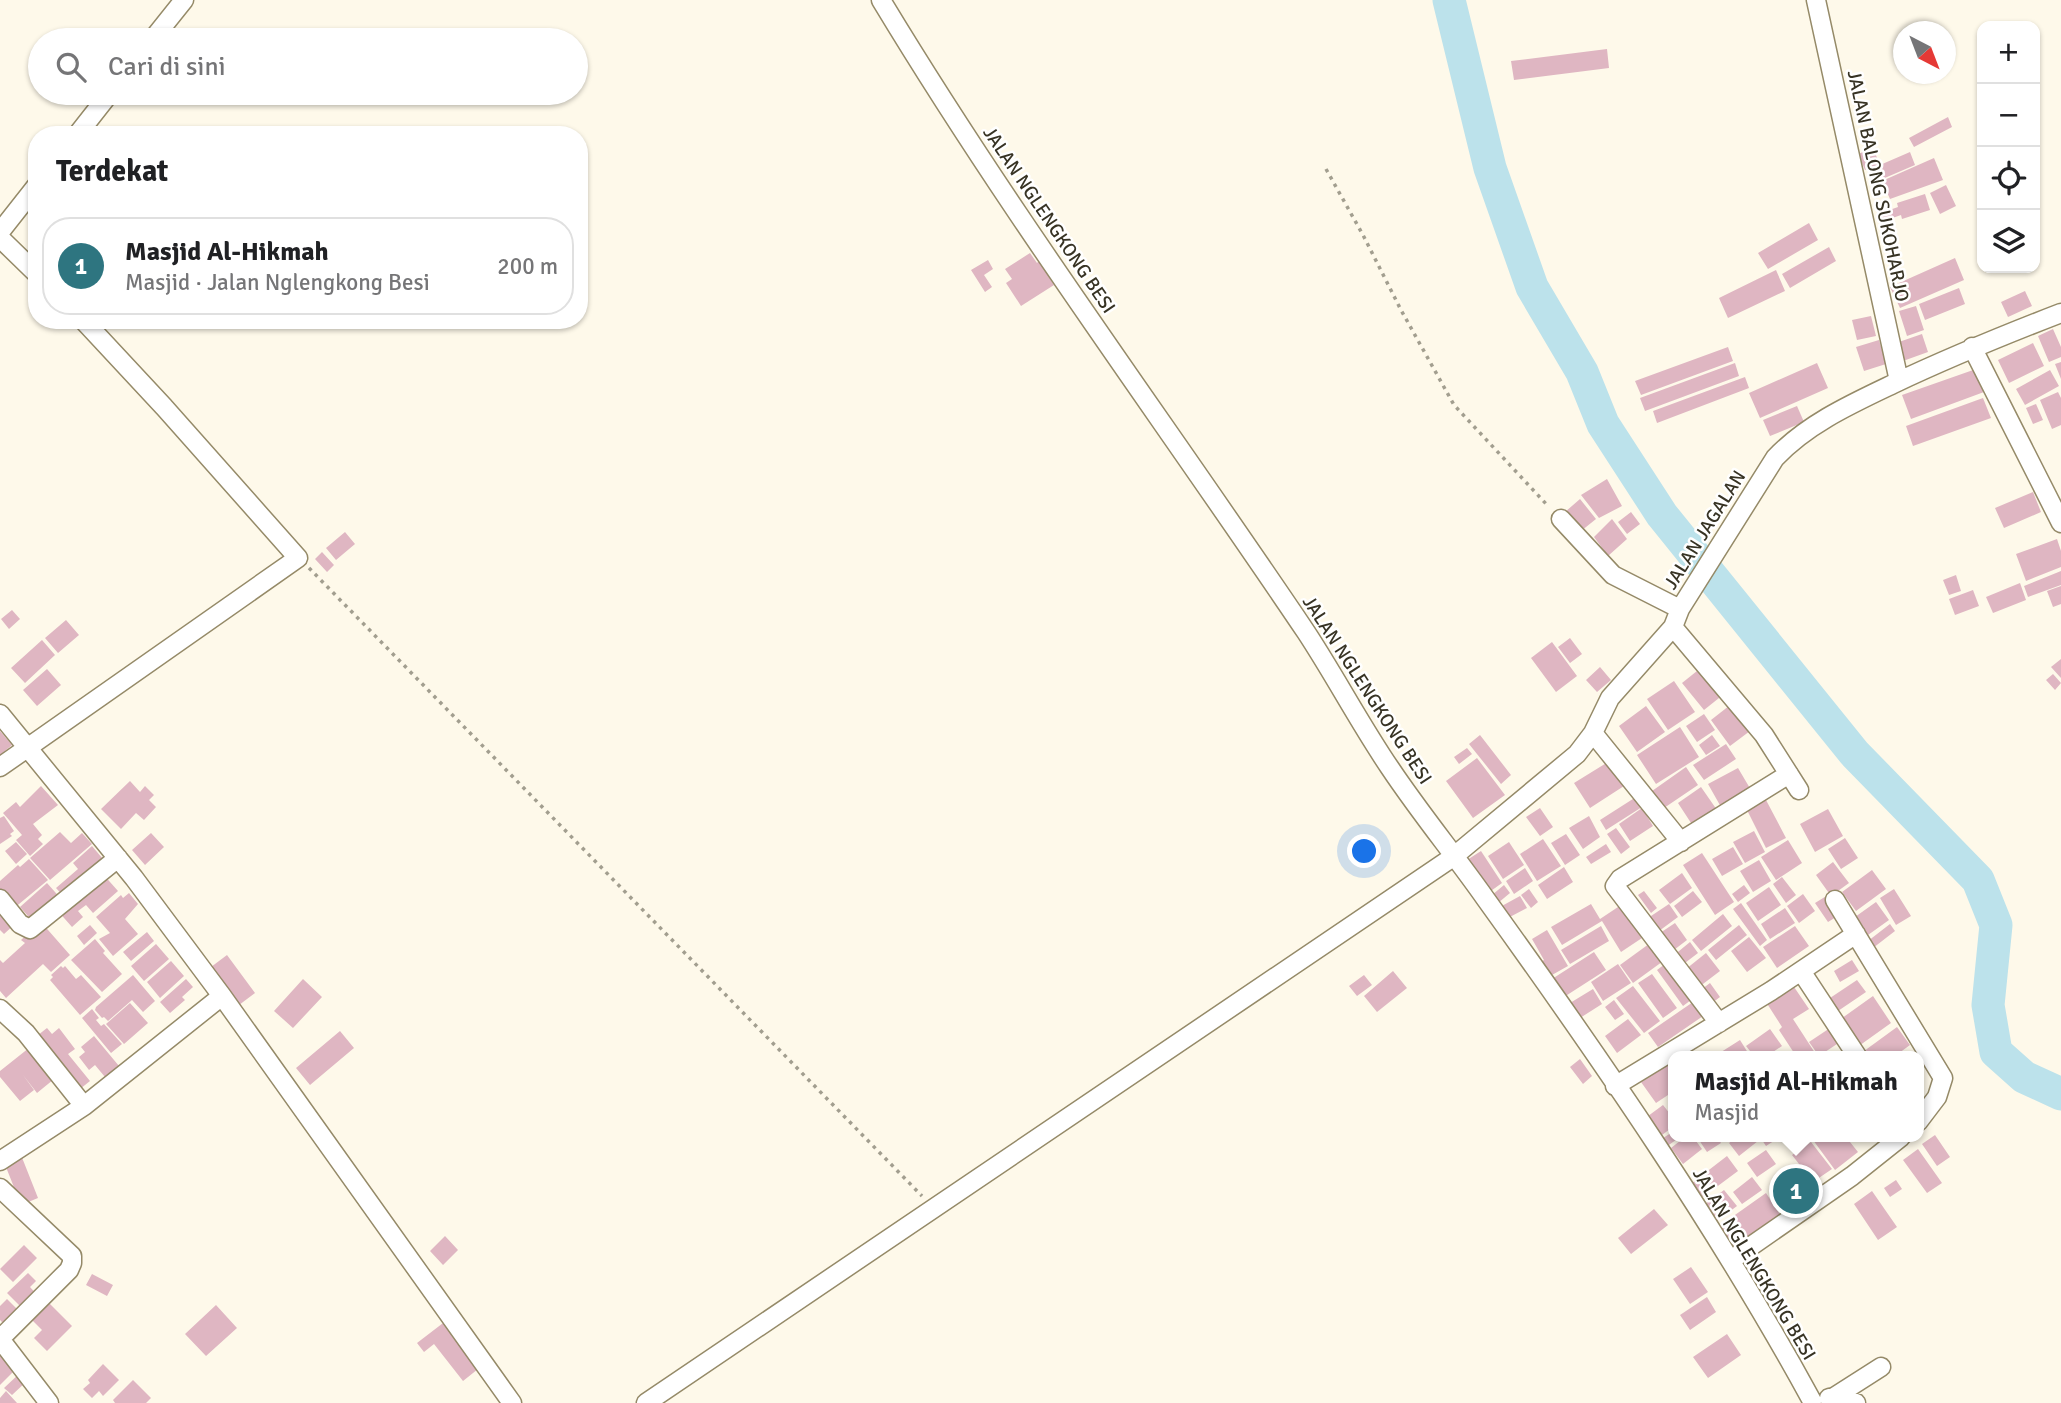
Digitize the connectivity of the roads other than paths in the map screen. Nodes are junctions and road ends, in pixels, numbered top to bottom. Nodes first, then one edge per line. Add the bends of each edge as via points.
1 (184, 0) edge
2 (881, 0) edge
3 (1816, 0) edge
4 (162, 28) edge
5 (101, 105) edge
6 (84, 126) edge
7 (28, 196) edge
8 (0, 232) edge
9 (0, 238) edge
10 (28, 265) edge
11 (2061, 313) edge
12 (91, 329) edge
13 (1972, 347) junction
14 (1899, 381) junction
15 (1561, 519) road end
16 (2061, 523) edge
17 (1680, 609) junction
18 (1673, 627) junction
19 (0, 713) edge
20 (1593, 733) junction
21 (26, 747) junction
22 (0, 767) edge
23 (1789, 774) junction
24 (1799, 790) dead end
25 (1681, 842) junction
26 (1453, 857) junction
27 (118, 858) junction
28 (0, 899) edge
29 (1835, 900) dead end
30 (1856, 934) junction
31 (1801, 971) junction
32 (222, 996) junction
33 (0, 1009) edge
34 (1719, 1023) junction
35 (1673, 1051) edge
36 (1854, 1051) edge
37 (1668, 1054) edge
38 (1615, 1086) junction
39 (84, 1106) junction
40 (1924, 1115) edge
41 (1895, 1142) edge
42 (0, 1161) edge
43 (0, 1188) edge
44 (1731, 1260) junction
45 (0, 1339) edge
46 (1881, 1367) dead end
47 (1834, 1397) junction
48 (506, 1400) edge
49 (1810, 1402) edge
50 (49, 1403) edge
51 (646, 1403) edge
52 (1856, 1403) edge

1 - 4 street
2 - 26 street, JALAN NGLENGKONG BESI via 929,79
3 - 14 street, JALAN BALONG SUKOHARJO
5 - 6 street
7 - 8 street
9 - 10 street
11 - 13 street, JALAN JAGALAN
12 - 21 street via 298,558
13 - 14 street, JALAN JAGALAN
13 - 16 street
14 - 17 street, JALAN JAGALAN via 1842,408 1785,447
15 - 17 street via 1613,575
17 - 18 street, JALAN JAGALAN
18 - 20 street, JALAN JAGALAN via 1610,698
18 - 23 street via 1764,735
19 - 21 street
20 - 25 street
20 - 26 street, JALAN JAGALAN via 1577,754
21 - 22 street
21 - 27 street
23 - 24 street
23 - 25 street
25 - 34 street via 1615,886
26 - 38 street, JALAN NGLENGKONG BESI
26 - 51 street, JALAN JAGALAN
27 - 28 street via 30,929 20,924
27 - 32 street
29 - 30 street
30 - 31 street
30 - 40 street via 1943,1079
31 - 34 street
31 - 36 street
32 - 39 street
32 - 48 street
33 - 39 street via 26,1033
34 - 35 street
37 - 38 street
38 - 44 street, JALAN NGLENGKONG BESI
39 - 42 street
41 - 44 street
43 - 45 street via 72,1256 69,1270
44 - 49 street, JALAN NGLENGKONG BESI
45 - 50 street
46 - 47 street
47 - 49 street
47 - 52 street

